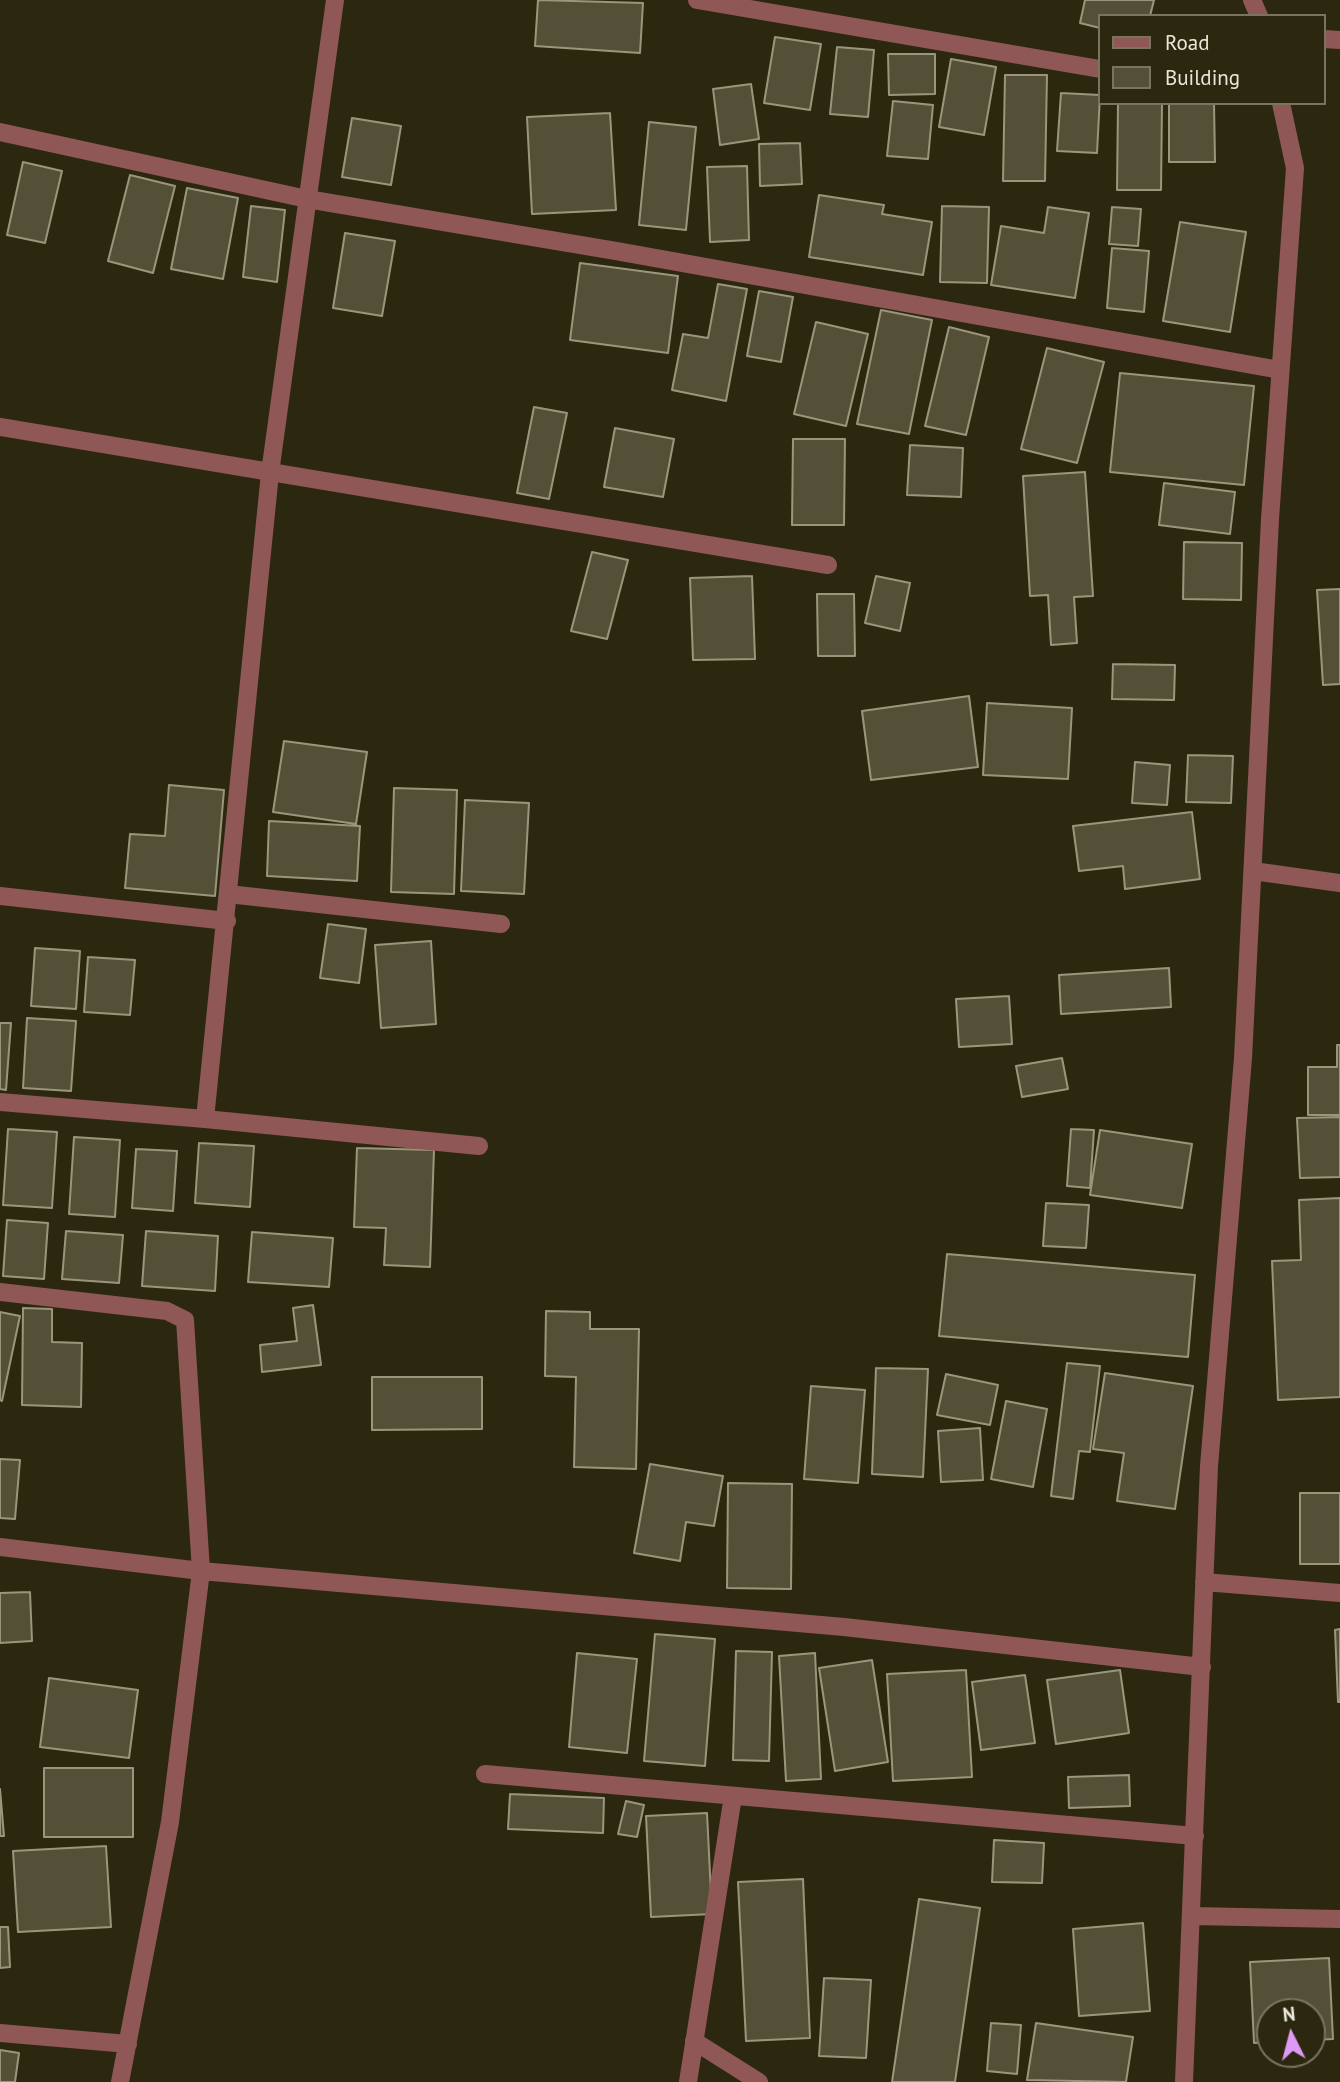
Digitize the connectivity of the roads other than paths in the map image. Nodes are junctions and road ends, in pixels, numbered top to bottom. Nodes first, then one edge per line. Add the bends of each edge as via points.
1 (335, 0) edge
2 (697, 0) edge
3 (1098, 69) edge
4 (1281, 105) edge
5 (0, 132) edge
6 (307, 199) junction
7 (1280, 370) junction
8 (0, 427) edge
9 (270, 473) junction
10 (828, 565) dead end
11 (1253, 872) junction
12 (1340, 883) edge
13 (228, 894) junction
14 (0, 896) edge
15 (227, 921) junction
16 (501, 923) dead end
17 (0, 1102) edge
18 (205, 1119) junction
19 (479, 1146) dead end
20 (0, 1292) edge
21 (0, 1547) edge
22 (201, 1572) junction
23 (1204, 1581) junction
24 (1340, 1592) edge
25 (1202, 1667) junction
26 (485, 1774) dead end
27 (733, 1797) junction
28 (1195, 1836) junction
29 (1193, 1916) junction
30 (1340, 1919) edge
31 (0, 2033) edge
32 (694, 2041) junction
33 (128, 2044) junction
34 (120, 2082) edge
35 (688, 2082) edge
36 (759, 2082) edge
37 (1184, 2082) edge

1 - 6 street
2 - 3 street
4 - 7 street via 1295,168
5 - 6 street
6 - 7 street
6 - 9 street
7 - 11 street
8 - 9 street
9 - 10 street
9 - 13 street
11 - 12 street
11 - 23 street
13 - 15 street
13 - 16 street
14 - 15 street
15 - 18 street
17 - 18 street
18 - 19 street
20 - 22 street via 167,1311 185,1320
21 - 22 street
22 - 25 street via 844,1627
22 - 33 street via 170,1822
23 - 24 street
23 - 25 street
25 - 28 street
26 - 27 street
27 - 28 street
27 - 32 street
28 - 29 street
29 - 30 street
29 - 37 street
31 - 33 street
32 - 35 street
32 - 36 street
33 - 34 street

